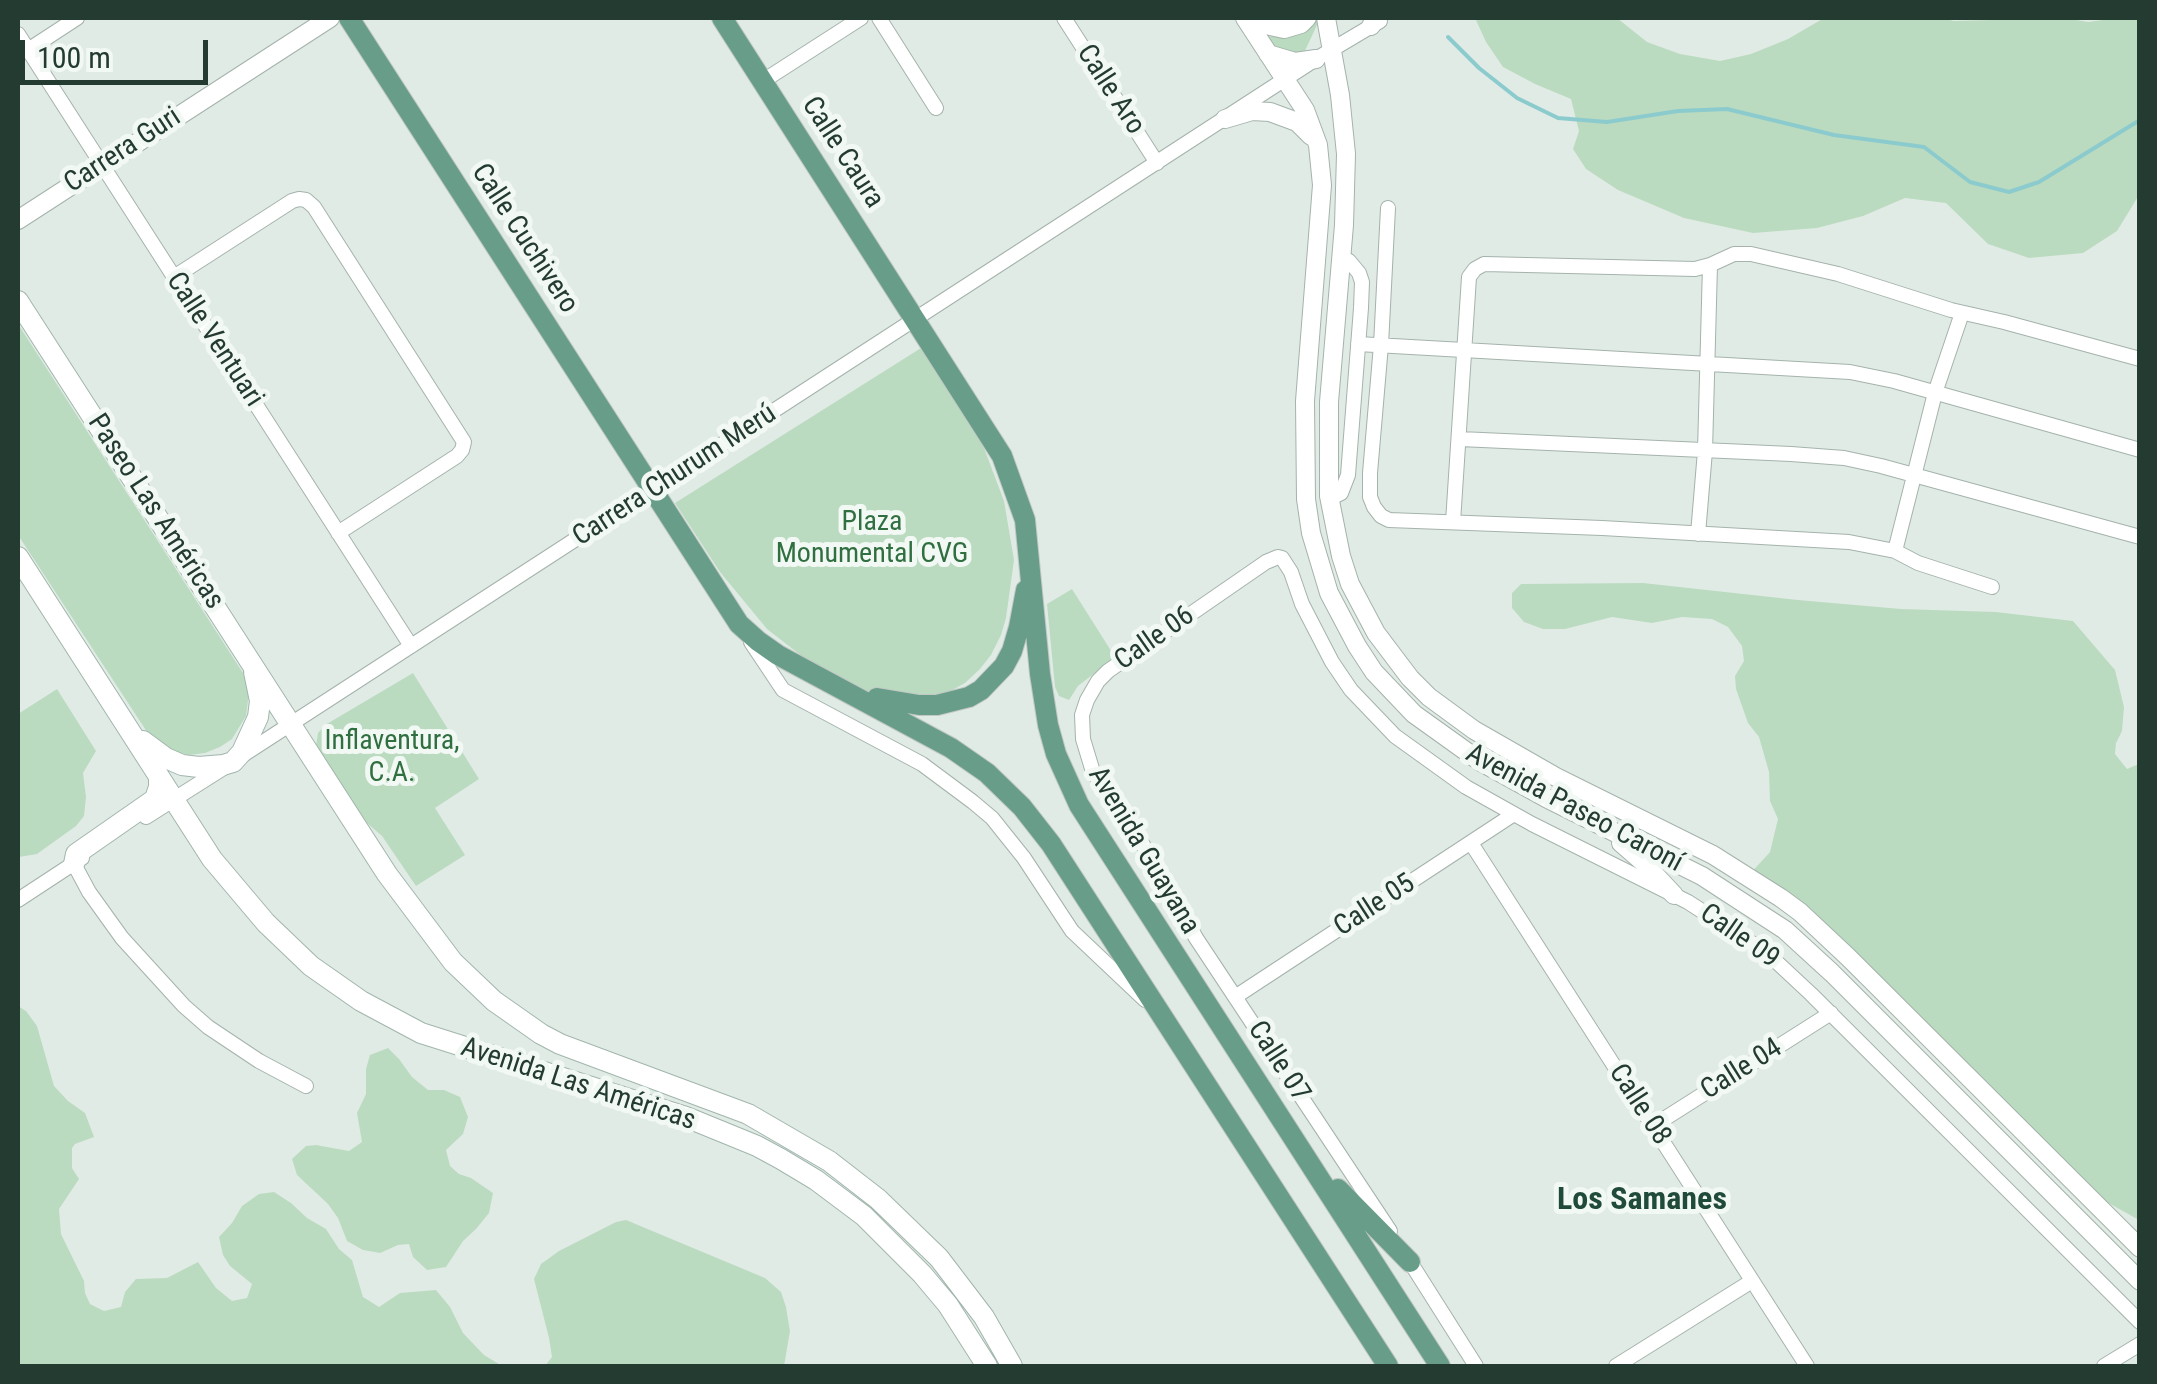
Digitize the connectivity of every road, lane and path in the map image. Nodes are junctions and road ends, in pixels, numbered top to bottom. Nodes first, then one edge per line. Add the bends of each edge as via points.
1 (77, 18) edge
2 (330, 18) edge
3 (349, 18) edge
4 (722, 18) edge
5 (862, 18) edge
6 (878, 18) edge
7 (1064, 18) edge
8 (1245, 18) edge
9 (1256, 18) edge
10 (1308, 18) edge
11 (1326, 18) edge
12 (1377, 20) edge
13 (18, 34) edge
14 (28, 50) junction
15 (1268, 54) junction
16 (1324, 55) junction
17 (1285, 80) junction
18 (763, 81) junction
19 (936, 108) dead end
20 (1225, 118) junction
21 (1318, 145) junction
22 (1157, 162) junction
23 (102, 165) junction
24 (1388, 208) dead end
25 (18, 220) edge
26 (1341, 257) junction
27 (1710, 265) junction
28 (174, 278) junction
29 (18, 301) edge
30 (1962, 312) junction
31 (916, 319) junction
32 (1358, 344) junction
33 (1380, 345) junction
34 (1465, 350) junction
35 (2140, 359) edge
36 (1709, 363) junction
37 (1935, 393) junction
38 (1460, 439) junction
39 (2140, 450) edge
40 (1705, 451) junction
41 (1914, 476) junction
42 (653, 490) junction
43 (1330, 499) junction
44 (1453, 522) junction
45 (338, 532) junction
46 (1698, 534) junction
47 (2140, 537) edge
48 (1895, 552) junction
49 (18, 557) edge
50 (1278, 557) joint
51 (1030, 561) junction
52 (1992, 587) dead end
53 (739, 624) junction
54 (411, 646) junction
55 (243, 648) junction
56 (837, 685) junction
57 (292, 723) junction
58 (126, 724) junction
59 (1087, 754) joint
60 (233, 762) junction
61 (159, 776) junction
62 (173, 798) junction
63 (1514, 814) junction
64 (1588, 819) junction
65 (1471, 843) junction
66 (74, 864) junction
67 (1674, 895) junction
68 (18, 900) edge
69 (1236, 997) junction
70 (1830, 1014) junction
71 (1162, 1016) junction
72 (306, 1086) dead end
73 (1653, 1126) junction
74 (1289, 1133) junction
75 (829, 1161) junction
76 (816, 1180) junction
77 (2140, 1248) edge
78 (1410, 1262) junction
79 (1752, 1281) junction
80 (2140, 1281) edge
81 (2140, 1322) edge
82 (2140, 1344) edge
83 (987, 1366) edge
84 (1012, 1366) edge
85 (1388, 1366) edge
86 (1440, 1366) edge
87 (1476, 1366) edge
88 (1616, 1366) edge
89 (1807, 1366) edge
90 (2104, 1366) edge

1 - 14 street
2 - 23 street, Carrera Guri
3 - 42 main road, Calle Cuchivero
4 - 18 main road, Calle Caura
5 - 18 street
6 - 19 street
7 - 22 street, Calle Aro
8 - 15 street, Avenida Paseo Caroní
9 - 10 street via 1284,29
11 - 16 street, Avenida Paseo Caroní
12 - 16 street, Carrera Churum Merú
13 - 14 street, Calle Ventuari
14 - 23 street, Calle Ventuari
15 - 16 street via 1296,62
15 - 17 street, Avenida Paseo Caroní
16 - 17 street, Carrera Churum Merú
16 - 26 street, Avenida Paseo Caroní via 1340,95 1346,154
17 - 20 street, Carrera Churum Merú
17 - 21 street, Avenida Paseo Caroní
18 - 31 main road, Calle Caura
20 - 21 street via 1270,112 1297,122
20 - 22 street, Carrera Churum Merú
21 - 64 street, Avenida Paseo Caroní via 1322,185 1304,472 1311,534 1329,593 1366,659 1414,714 1480,762
22 - 31 street, Carrera Churum Merú
23 - 25 street, Carrera Guri
23 - 28 street, Calle Ventuari
24 - 33 street
26 - 32 street via 1361,277
26 - 43 street, Avenida Paseo Caroní via 1328,402
27 - 30 street via 1751,254
27 - 34 street via 1484,264 1469,277
27 - 36 street
28 - 45 street, Calle Ventuari
28 - 45 street via 292,201 314,207 464,442 456,456
29 - 55 main road, Paseo Las Américas
30 - 35 street
30 - 37 street
31 - 42 street, Carrera Churum Merú
31 - 51 main road, Avenida Guayana via 1002,456 1025,520
32 - 33 street
32 - 43 street via 1348,474 1342,492
33 - 34 street
33 - 44 street via 1372,502 1390,520
34 - 36 street
34 - 38 street
36 - 37 street via 1850,372
36 - 40 street
37 - 39 street
37 - 41 street
38 - 40 street
38 - 44 street
40 - 41 street via 1818,455
40 - 46 street
41 - 47 street
41 - 48 street
42 - 53 main road
42 - 54 street, Carrera Churum Merú
43 - 77 street, Avenida Paseo Caroní via 1341,556 1363,610 1393,658 1429,696 1492,742 1781,898
44 - 46 street
45 - 54 street, Calle Ventuari
46 - 48 street via 1849,542
48 - 52 street
49 - 58 main road
50 - 59 street, Calle 06 via 1098,681 1082,714
50 - 63 street, Calle 09 via 1332,662 1372,714 1421,757
51 - 56 main road via 1012,651 981,690 954,702 919,705
51 - 74 main road, Avenida Guayana via 1043,697 1066,780
53 - 56 main road via 778,655
53 - 71 street via 782,690 922,764 983,810 1072,931
54 - 57 street, Carrera Churum Merú
55 - 57 main road, Paseo Las Américas
55 - 60 main road via 260,701 252,735
56 - 71 main road via 952,748 1006,791 1051,844
57 - 60 street, Carrera Churum Merú
57 - 75 main road, Avenida Las Américas via 415,914 494,1000 560,1044 748,1114
58 - 60 main road via 182,765
58 - 61 main road
59 - 69 street, Calle 07
60 - 62 street, Carrera Churum Merú
61 - 62 main road
61 - 66 main road via 155,799 76,854
62 - 66 street, Carrera Churum Merú
62 - 76 main road, Avenida Las Américas via 212,859 266,923 310,966 361,1001 450,1044 686,1118
63 - 65 street, Calle 05
63 - 67 street, Calle 09
64 - 67 street
64 - 80 street, Avenida Paseo Caroní via 1702,876 1793,937
65 - 69 street, Calle 05
65 - 73 street, Calle 08
66 - 68 street, Carrera Churum Merú
66 - 72 street via 122,938 184,1006 259,1062
67 - 70 street, Calle 09 via 1751,941
69 - 78 street, Calle 07
70 - 73 street, Calle 04
70 - 81 street, Calle 09
71 - 85 main road
73 - 79 street, Calle 08
74 - 78 main road
74 - 86 main road, Avenida Guayana
75 - 76 main road
75 - 84 main road, Avenida Las Américas via 939,1258
76 - 83 main road, Avenida Las Américas via 922,1274
78 - 87 street, Calle 07
79 - 88 street
79 - 89 street, Calle 08
82 - 90 street

